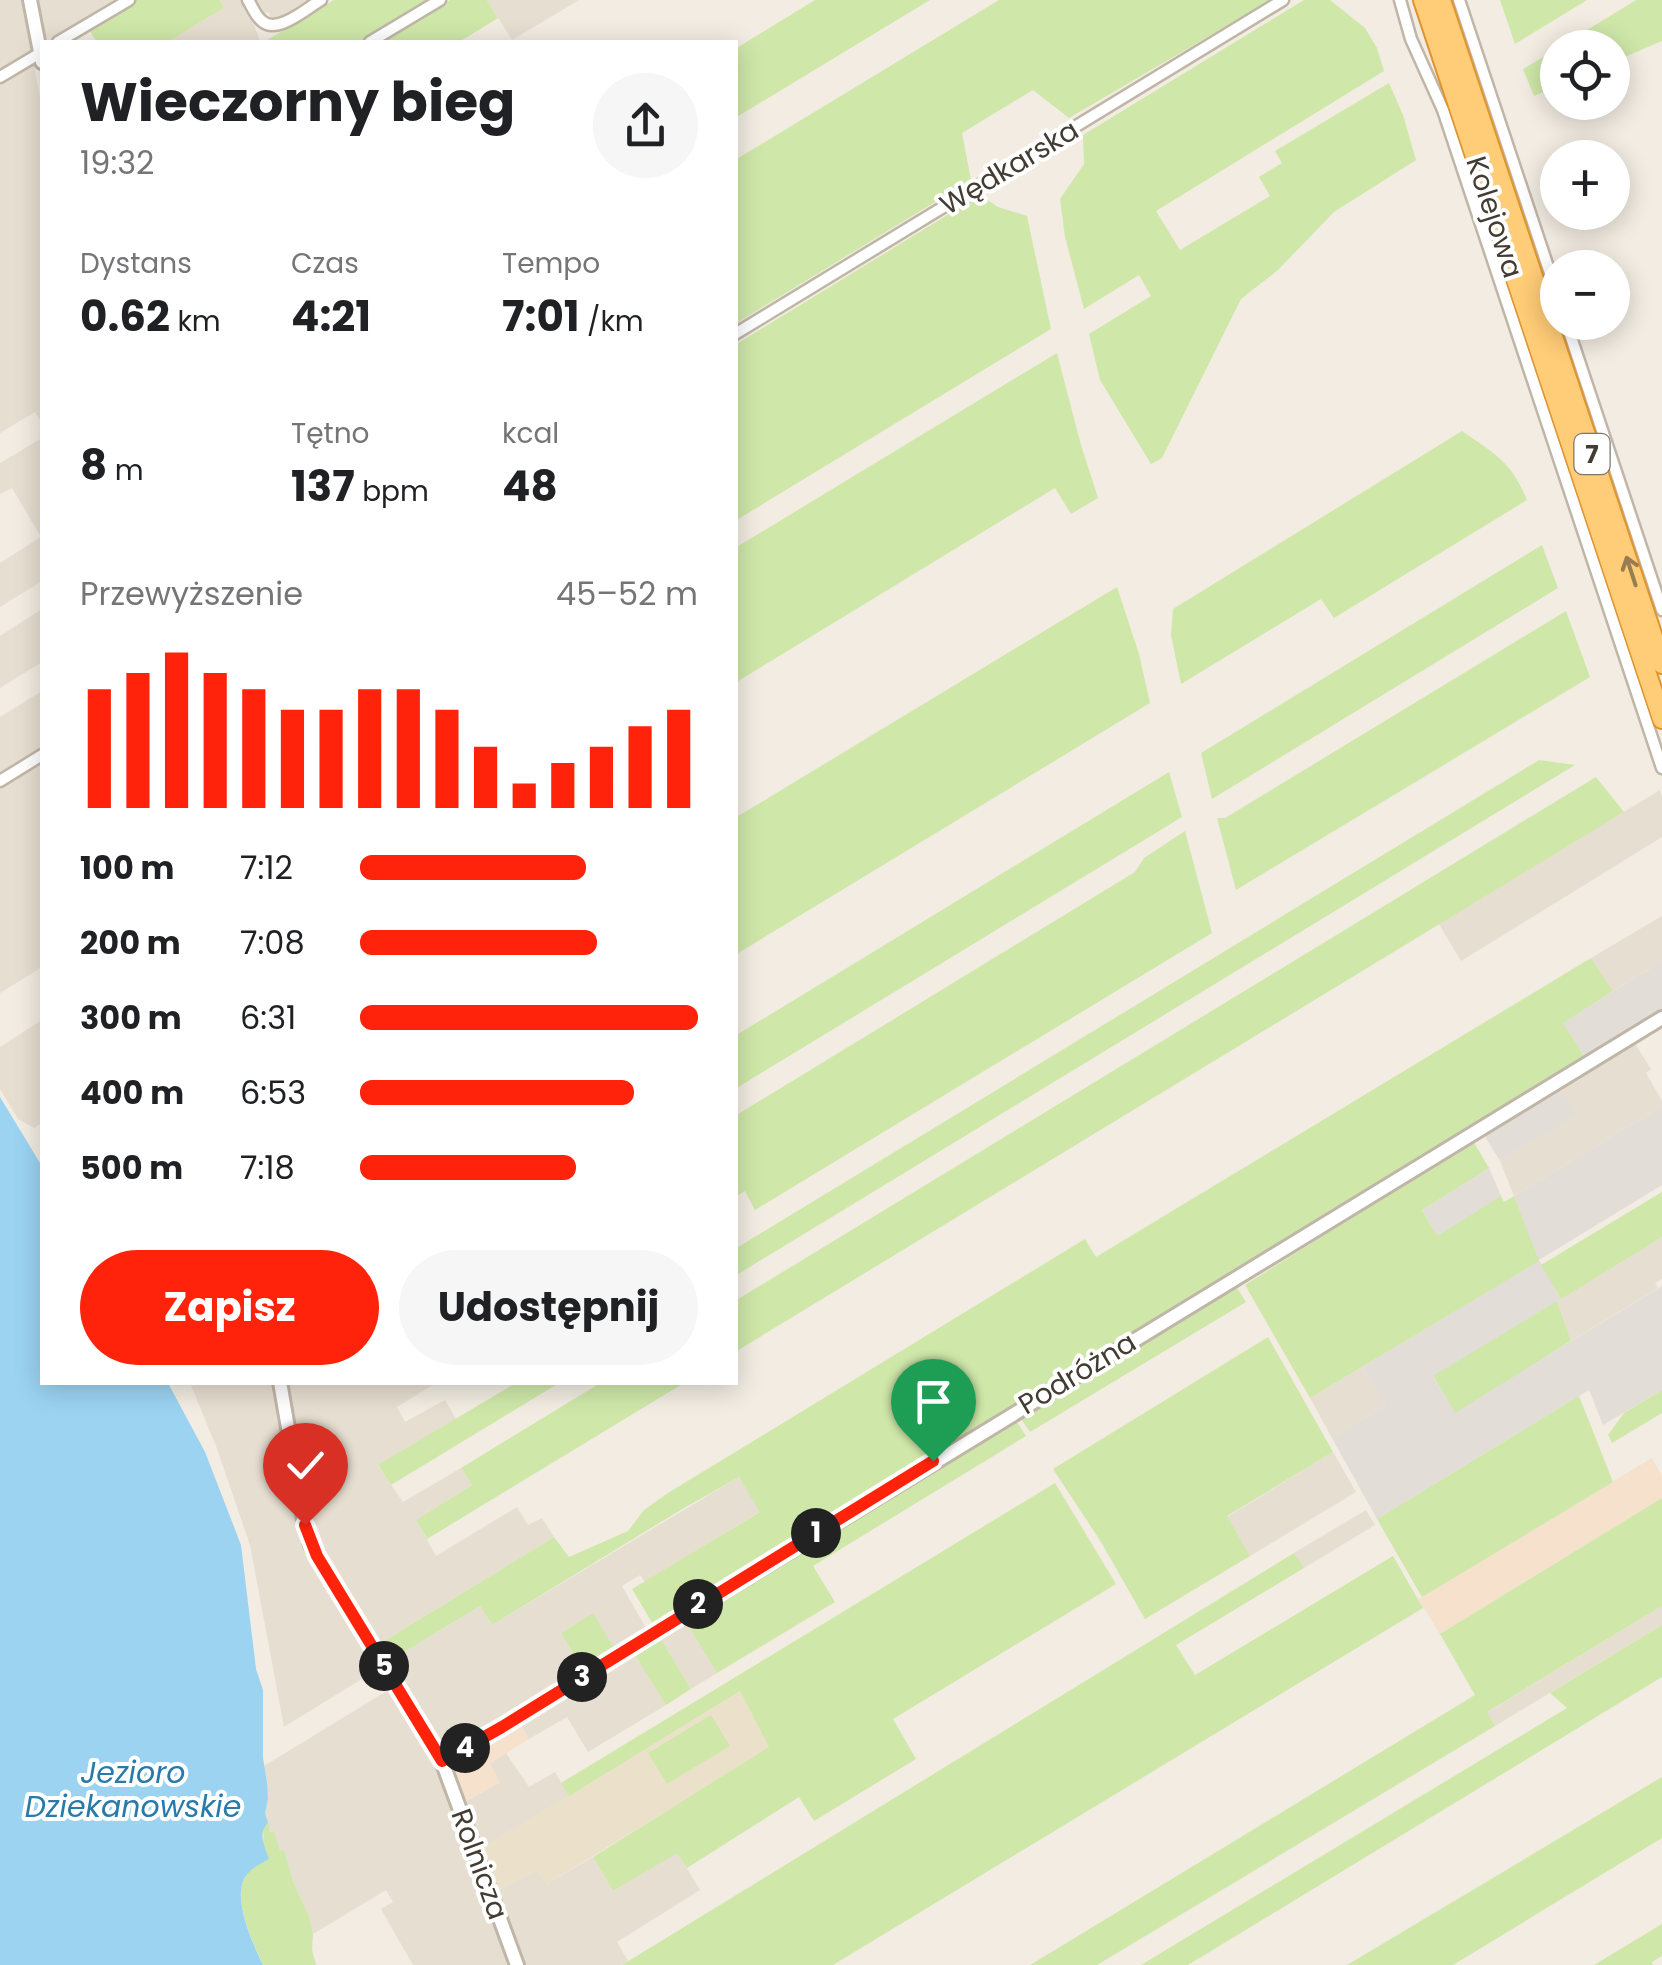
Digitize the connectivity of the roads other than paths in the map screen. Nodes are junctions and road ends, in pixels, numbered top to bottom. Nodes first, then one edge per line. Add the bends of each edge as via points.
1 (30, 0) edge
2 (128, 0) edge
3 (248, 0) edge
4 (321, 0) edge
5 (440, 0) edge
6 (1283, 0) edge
7 (1400, 0) edge
8 (1423, 0) edge
9 (1442, 0) edge
10 (1459, 0) edge
11 (61, 40) edge
12 (373, 40) edge
13 (40, 47) edge
14 (40, 57) edge
15 (0, 77) edge
16 (1542, 250) edge
17 (738, 332) edge
18 (1572, 340) edge
19 (1662, 610) edge
20 (1662, 664) edge
21 (1662, 720) edge
22 (40, 756) edge
23 (1662, 768) edge
24 (0, 781) edge
25 (1662, 1018) edge
26 (281, 1385) edge
27 (442, 1761) junction
28 (518, 1965) edge

1 - 13 street
2 - 11 street
3 - 4 street via 261,22 279,26
5 - 12 street
6 - 17 street, Wędkarska
7 - 23 street via 1443,110
8 - 21 highway, Kolejowa / 7
20 -> 9 highway, Kolejowa / 7
10 - 16 street
14 - 15 street
18 - 19 street
22 - 24 street
25 - 27 street, Podróżna
26 - 27 street, Rolnicza via 311,1545
27 - 28 street, Rolnicza

